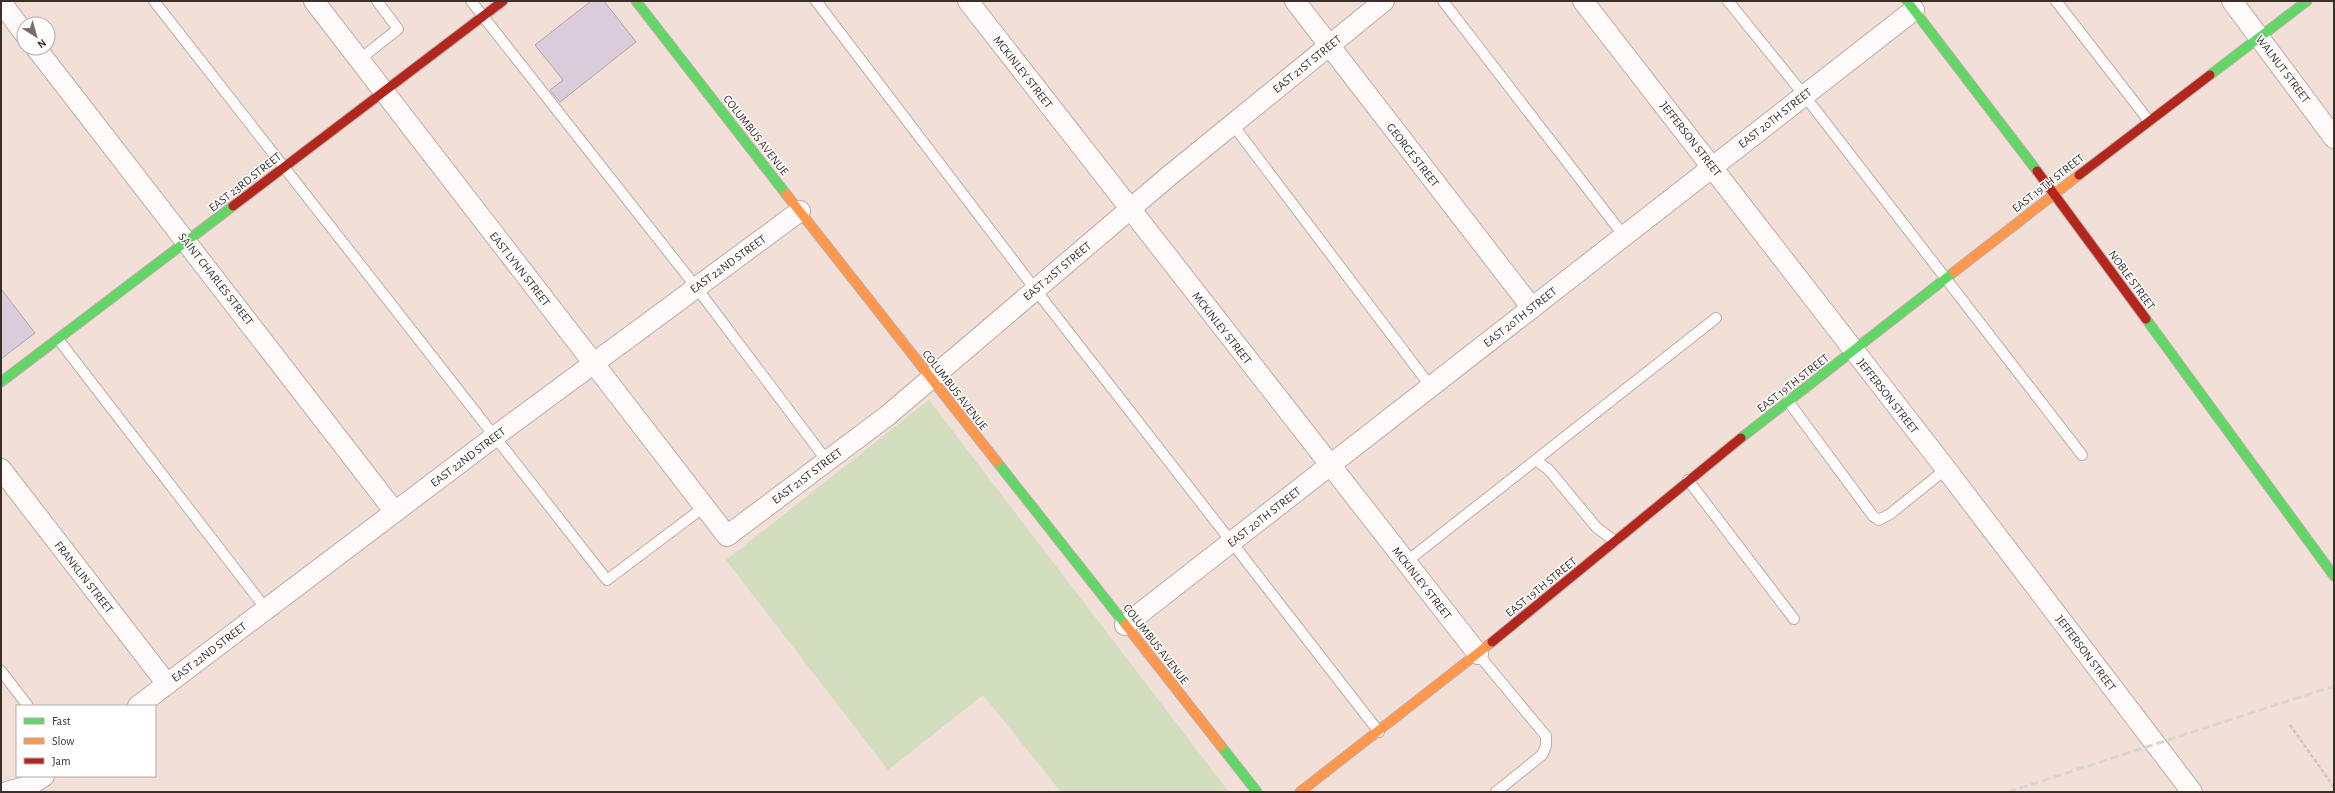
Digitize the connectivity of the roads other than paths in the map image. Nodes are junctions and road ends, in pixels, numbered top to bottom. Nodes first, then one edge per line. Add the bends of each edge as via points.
1 (154, 1) edge
2 (314, 1) edge
3 (377, 1) edge
4 (471, 1) edge
5 (503, 1) edge
6 (636, 1) edge
7 (816, 1) edge
8 (968, 1) edge
9 (1295, 1) edge
10 (1384, 1) edge
11 (1442, 1) edge
12 (1583, 1) edge
13 (1728, 1) edge
14 (2056, 1) edge
15 (2232, 1) edge
16 (2307, 1) edge
17 (1, 2) edge
18 (1910, 5) edge
19 (483, 16) junction
20 (16, 22) edge
21 (2260, 37) junction
22 (1330, 46) junction
23 (42, 56) edge
24 (359, 60) junction
25 (383, 91) junction
26 (1804, 96) junction
27 (2149, 120) junction
28 (1233, 125) junction
29 (2334, 138) edge
30 (1713, 167) junction
31 (283, 168) junction
32 (2054, 194) junction
33 (1130, 210) junction
34 (800, 211) junction
35 (1624, 236) junction
36 (187, 242) junction
37 (1945, 279) junction
38 (696, 288) junction
39 (1035, 289) junction
40 (1532, 308) junction
41 (1716, 318) dead end
42 (58, 339) junction
43 (1853, 352) junction
44 (593, 363) junction
45 (930, 378) junction
46 (1, 382) edge
47 (1431, 387) junction
48 (1788, 401) junction
49 (494, 437) junction
50 (2082, 456) dead end
51 (827, 461) junction
52 (1537, 461) junction
53 (1330, 466) junction
54 (1, 469) edge
55 (1946, 469) junction
56 (1688, 480) junction
57 (704, 506) junction
58 (395, 512) junction
59 (727, 536) joint
60 (1615, 541) junction
61 (1232, 542) junction
62 (1406, 562) junction
63 (2334, 576) edge
64 (266, 610) junction
65 (1794, 619) dead end
66 (1126, 625) junction
67 (1478, 654) junction
68 (1, 671) edge
69 (167, 684) junction
70 (27, 705) edge
71 (139, 705) edge
72 (1379, 732) junction
73 (42, 777) edge
74 (7, 792) edge
75 (1257, 792) edge
76 (1300, 792) edge
77 (1496, 792) edge
78 (2192, 792) edge

1 - 31 lane
2 - 24 street, EAST LYNN STREET
3 - 24 lane via 398,29
4 - 19 lane
5 - 19 street, EAST 23RD STREET
6 - 34 street, COLUMBUS AVENUE
7 - 39 lane
8 - 33 street, MCKINLEY STREET
9 - 22 street, GEORGE STREET
10 - 22 street, EAST 21ST STREET
11 - 35 lane
12 - 30 street, JEFFERSON STREET
13 - 26 lane
14 - 27 lane
15 - 21 street, WALNUT STREET
16 - 21 street, EAST 19TH STREET
17 - 20 street
18 - 26 street, EAST 20TH STREET
18 - 32 street, NOBLE STREET
19 - 25 street, EAST 23RD STREET
19 - 38 lane
21 - 27 street, EAST 19TH STREET
21 - 29 street, WALNUT STREET
22 - 28 street, EAST 21ST STREET
22 - 40 street, GEORGE STREET
23 - 36 street, SAINT CHARLES STREET
24 - 25 street, EAST LYNN STREET
25 - 31 street, EAST 23RD STREET
25 - 44 street, EAST LYNN STREET
26 - 30 street, EAST 20TH STREET
26 - 37 lane
27 - 32 street, EAST 19TH STREET
28 - 33 street, EAST 21ST STREET
28 - 47 lane
30 - 35 street, EAST 20TH STREET
30 - 43 street, JEFFERSON STREET
31 - 36 street, EAST 23RD STREET
31 - 49 lane
32 - 37 street, EAST 19TH STREET
32 - 63 street, NOBLE STREET
33 - 39 street, EAST 21ST STREET
33 - 53 street, MCKINLEY STREET
34 - 38 street, EAST 22ND STREET
34 - 45 street, COLUMBUS AVENUE
35 - 40 street, EAST 20TH STREET
36 - 42 street, EAST 23RD STREET
36 - 58 street, SAINT CHARLES STREET
37 - 43 street, EAST 19TH STREET
37 - 50 lane
38 - 44 street, EAST 22ND STREET
38 - 51 lane
39 - 45 street, EAST 21ST STREET
39 - 61 lane
40 - 47 street, EAST 20TH STREET
41 - 52 lane
42 - 46 street, EAST 23RD STREET
42 - 64 lane
43 - 48 street, EAST 19TH STREET
43 - 55 street, JEFFERSON STREET
44 - 49 street, EAST 22ND STREET
44 - 57 street, EAST LYNN STREET
45 - 51 street, EAST 21ST STREET via 887,416
45 - 66 street, COLUMBUS AVENUE
47 - 53 street, EAST 20TH STREET
48 - 55 lane via 1873,516 1879,520
48 - 56 street, EAST 19TH STREET
49 - 57 lane via 607,580
49 - 58 street, EAST 22ND STREET
51 - 59 street, EAST 21ST STREET
52 - 60 lane via 1550,470 1597,528
52 - 62 lane
53 - 61 street, EAST 20TH STREET
53 - 62 street, MCKINLEY STREET
54 - 69 street, FRANKLIN STREET
55 - 78 street, JEFFERSON STREET
56 - 60 street, EAST 19TH STREET
56 - 65 lane
57 - 59 street, EAST LYNN STREET
58 - 64 street, EAST 22ND STREET
60 - 67 street, EAST 19TH STREET
61 - 66 street, EAST 20TH STREET
61 - 72 lane
62 - 67 street, MCKINLEY STREET
64 - 69 street, EAST 22ND STREET
66 - 75 street, COLUMBUS AVENUE
67 - 72 street, EAST 19TH STREET
67 - 77 lane via 1546,736 1546,746 1542,755
68 - 70 lane
69 - 71 street, EAST 22ND STREET
72 - 76 street, EAST 19TH STREET
73 - 74 street via 29,786

